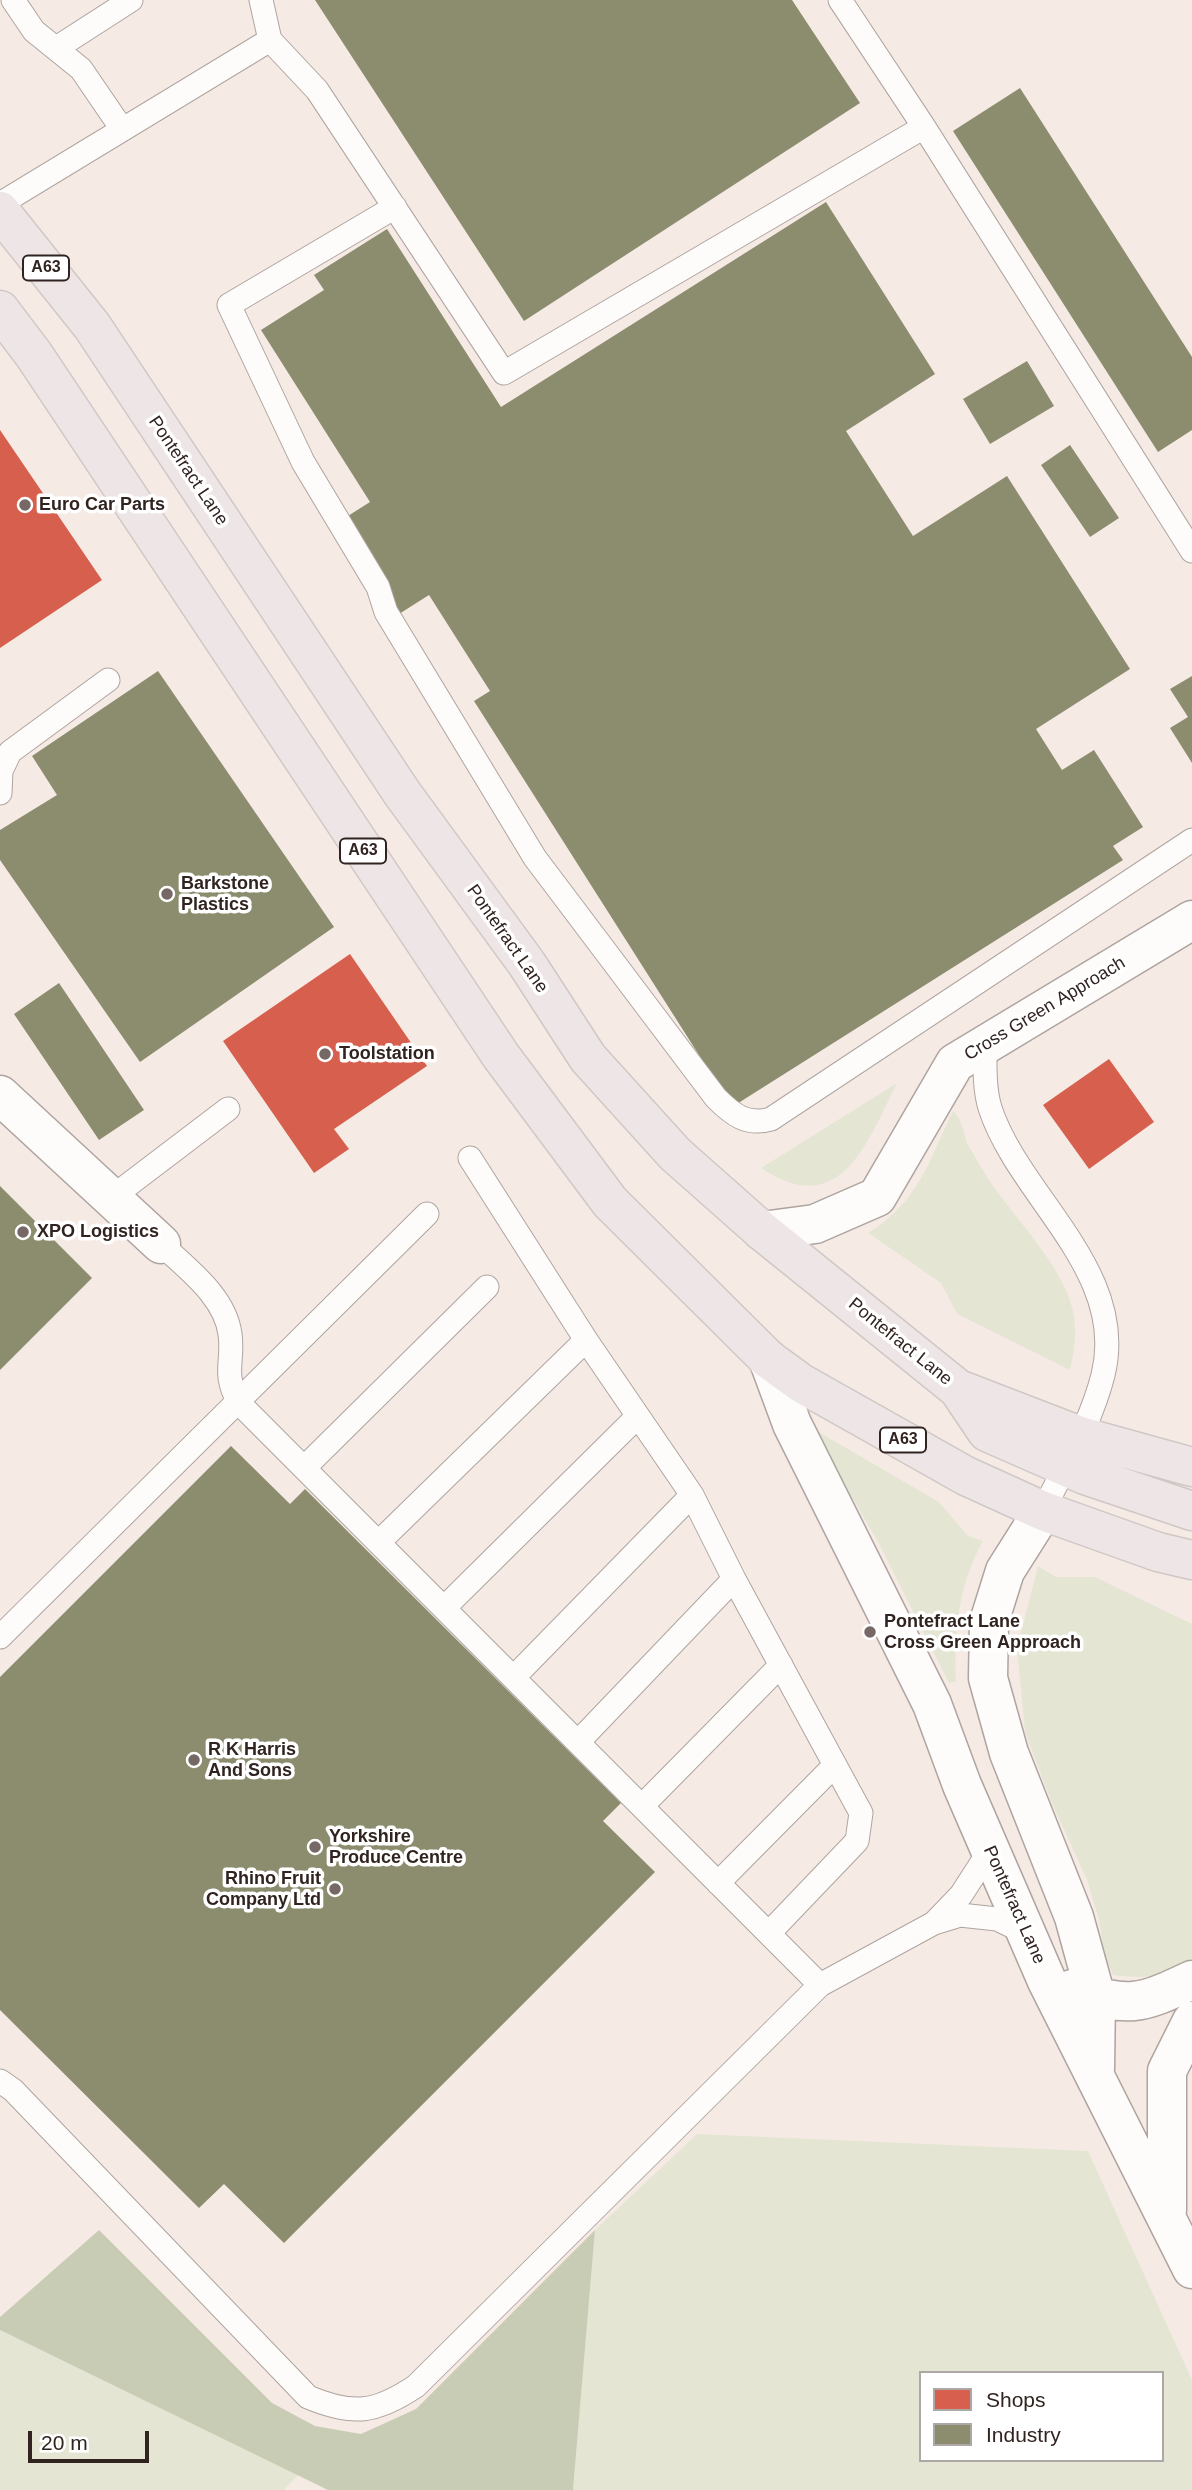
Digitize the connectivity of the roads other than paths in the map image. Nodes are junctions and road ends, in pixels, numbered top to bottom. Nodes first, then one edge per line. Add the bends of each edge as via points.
1 (13, 0) edge
2 (131, 0) edge
3 (261, 0) edge
4 (840, 0) edge
5 (270, 40) junction
6 (58, 47) junction
7 (924, 127) junction
8 (122, 129) junction
9 (0, 204) edge
10 (395, 207) junction
11 (0, 211) edge
12 (0, 310) edge
13 (1192, 551) edge
14 (108, 680) dead end
15 (0, 793) edge
16 (1192, 840) edge
17 (1190, 926) edge
18 (985, 1044) junction
19 (0, 1095) edge
20 (228, 1109) dead end
21 (470, 1158) dead end
22 (111, 1198) junction
23 (427, 1214) dead end
24 (762, 1231) junction
25 (161, 1244) joint
26 (487, 1287) dead end
27 (586, 1340) junction
28 (768, 1359) junction
29 (239, 1403) junction
30 (638, 1416) junction
31 (1076, 1459) junction
32 (1192, 1467) edge
33 (304, 1468) junction
34 (692, 1495) junction
35 (1043, 1511) junction
36 (1192, 1511) edge
37 (379, 1542) junction
38 (1192, 1560) edge
39 (734, 1579) junction
40 (444, 1608) junction
41 (0, 1637) edge
42 (781, 1665) junction
43 (514, 1677) junction
44 (578, 1742) junction
45 (835, 1765) junction
46 (642, 1806) junction
47 (990, 1850) junction
48 (718, 1883) junction
49 (934, 1923) junction
50 (769, 1933) junction
51 (1026, 1933) junction
52 (1192, 1980) edge
53 (1047, 1981) junction
54 (820, 1985) junction
55 (1096, 1997) junction
56 (1192, 2021) edge
57 (1095, 2075) junction
58 (0, 2081) edge
59 (1168, 2216) junction
60 (1192, 2269) edge

1 - 6 lane via 34,31
2 - 6 lane
3 - 5 lane
4 - 7 lane
5 - 8 lane
5 - 10 lane via 317,90
6 - 8 lane via 81,69
7 - 10 lane via 504,373
7 - 13 lane
8 - 9 lane
10 - 16 lane via 229,305 303,463 378,587 386,612 535,858 732,1113 757,1123 771,1119
11 - 24 highway, Pontefract Lane / A63 via 92,326 402,793 527,964 588,1058 675,1154
12 - 28 highway, Pontefract Lane / A63 via 501,1056 610,1202
14 - 15 lane via 10,752 1,771
17 - 18 street, Cross Green Approach
18 - 24 street, Cross Green Approach via 955,1063 877,1197 816,1224
18 - 31 lane via 989,1106 1004,1140 1065,1232 1102,1305 1104,1373
19 - 22 street
20 - 22 lane
21 - 27 lane
22 - 25 street
23 - 29 lane
24 - 31 highway, Pontefract Lane / A63 via 958,1389 987,1432
25 - 29 lane via 210,1291 225,1315 231,1335 230,1386
26 - 33 lane
27 - 30 lane
27 - 37 lane
28 - 35 highway, Pontefract Lane / A63 via 966,1476
28 - 47 street, Pontefract Lane via 792,1424 932,1704
29 - 33 lane
29 - 41 lane
30 - 34 lane
30 - 40 lane
31 - 32 highway via 1130,1451
31 - 35 highway
31 - 36 highway, A63
33 - 37 lane
34 - 39 lane
34 - 43 lane
35 - 38 highway, Pontefract Lane / A63
35 - 55 street via 1005,1571 989,1622 988,1678 1009,1753 1074,1917
37 - 40 lane
39 - 42 lane
39 - 44 lane
40 - 43 lane
42 - 45 lane
42 - 46 lane
43 - 44 lane
44 - 46 lane
45 - 48 lane
45 - 50 lane via 861,1813 856,1841
46 - 48 lane
47 - 49 lane via 961,1895
47 - 51 street, Pontefract Lane
48 - 50 lane
49 - 51 lane via 972,1916 996,1919
49 - 54 lane
50 - 54 lane
51 - 53 street, Pontefract Lane
52 - 55 street via 1145,2002
53 - 55 street
53 - 57 street, Pontefract Lane
54 - 58 lane via 416,2386 392,2402 364,2410 335,2408 308,2396
55 - 57 street
56 - 59 street, Pontefract Lane via 1167,2071
57 - 59 street, Pontefract Lane
59 - 60 street, Pontefract Lane

